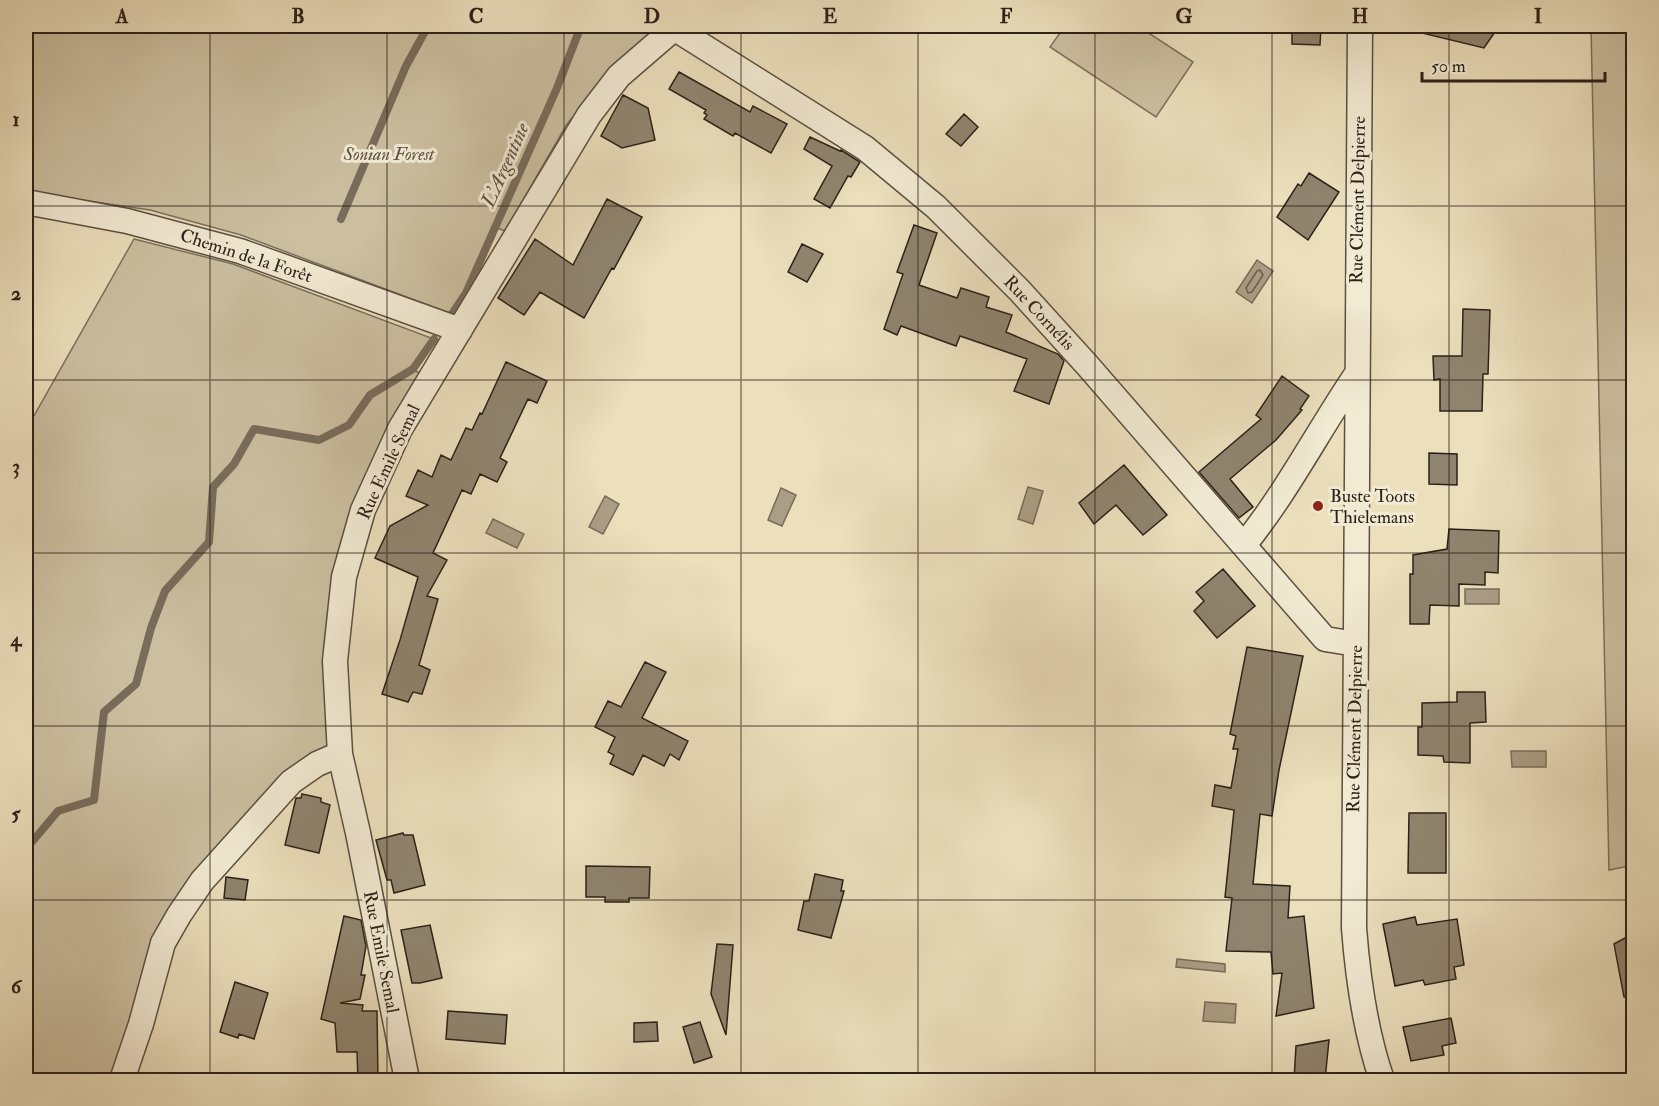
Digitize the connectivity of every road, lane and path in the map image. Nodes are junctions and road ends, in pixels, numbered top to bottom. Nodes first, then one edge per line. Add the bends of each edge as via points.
1 (1360, 26) edge
2 (676, 27) edge
3 (26, 202) edge
4 (460, 330) junction
5 (1356, 375) junction
6 (1244, 545) junction
7 (1356, 644) junction
8 (340, 754) junction
9 (122, 1080) edge
10 (407, 1080) edge
11 (1382, 1080) edge

1 - 5 street, Rue Clément Delpierre
2 - 4 street, Rue Emile Semal via 619,76 589,115
2 - 6 street, Rue Cornélis via 866,148 936,207 1020,291
3 - 4 street, Chemin de la Forêt via 127,220 240,251
4 - 8 street, Rue Emile Semal via 400,429 363,510 344,577 334,662
5 - 6 street via 1288,485
5 - 7 street, Rue Clément Delpierre
6 - 7 street, Rue Cornélis via 1325,639
7 - 11 street, Rue Clément Delpierre via 1354,928 1359,984 1373,1056
8 - 9 street via 291,782 202,881 179,915 163,943
8 - 10 street, Rue Emile Semal

